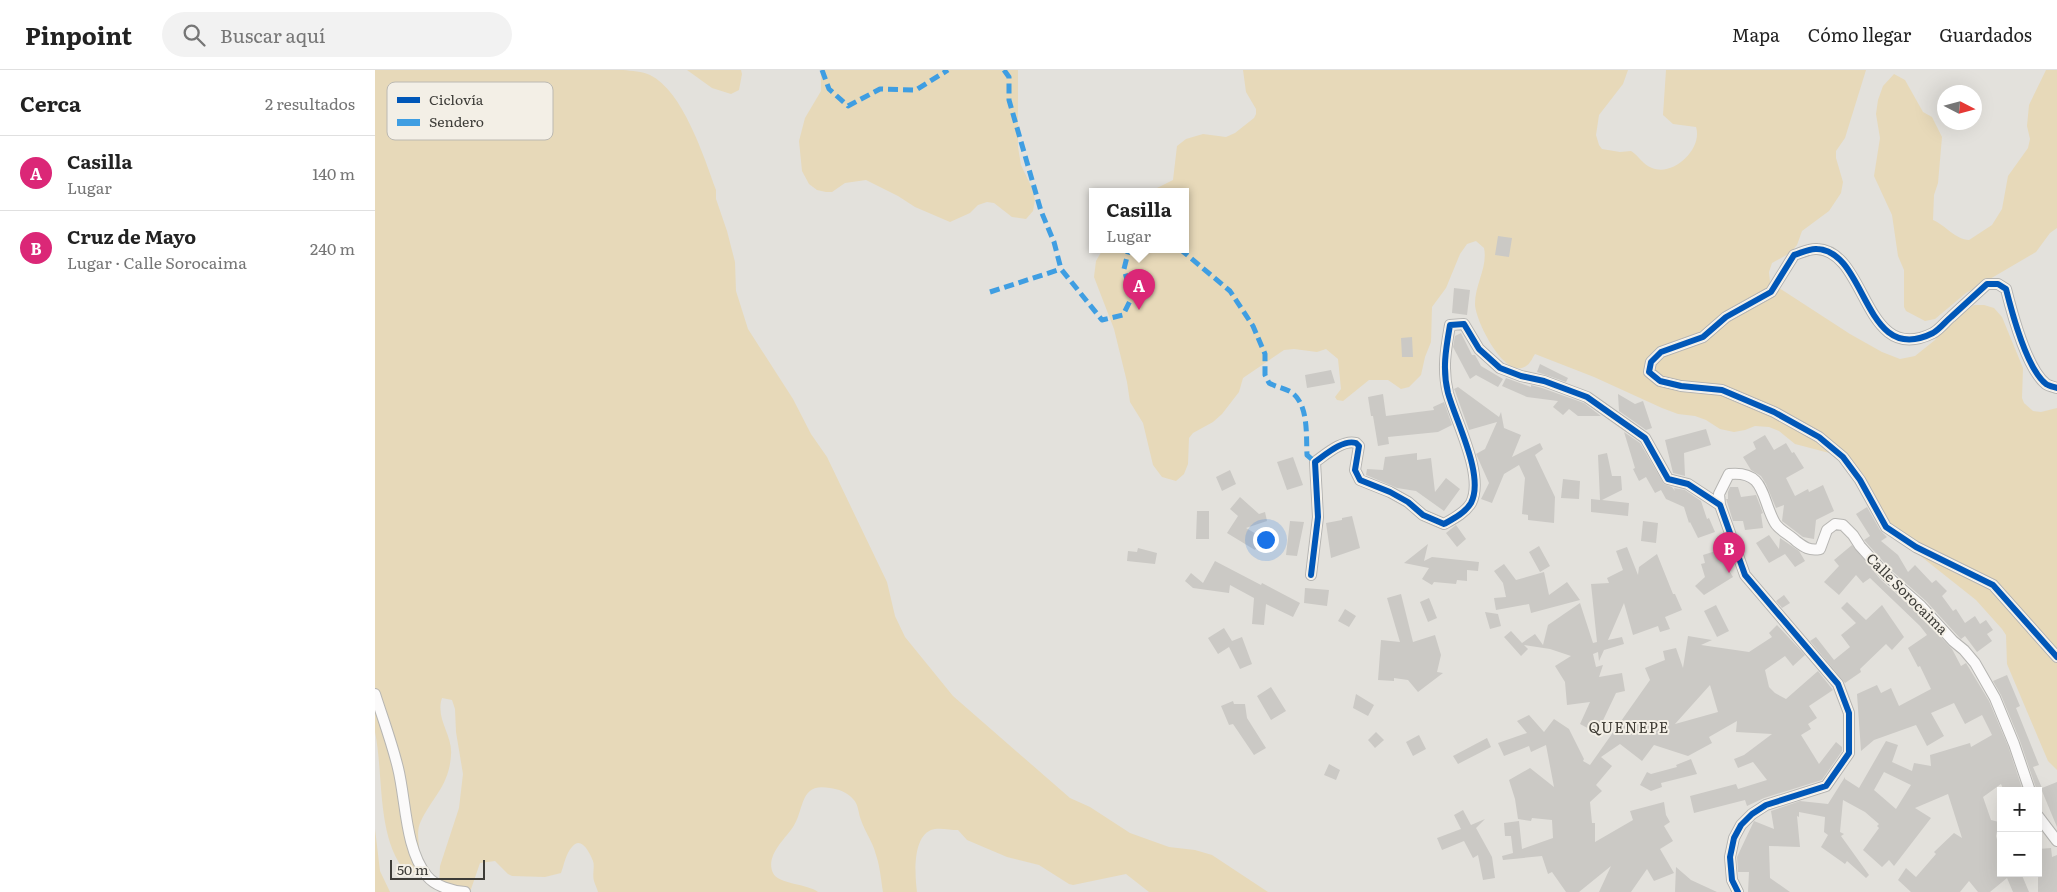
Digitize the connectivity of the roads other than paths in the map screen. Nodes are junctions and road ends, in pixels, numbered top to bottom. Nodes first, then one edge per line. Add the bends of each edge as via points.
1 (2057, 388) edge
2 (1719, 505) junction
3 (1311, 575) dead end
4 (2057, 657) edge
5 (375, 694) edge
6 (2029, 787) edge
7 (2042, 821) edge
8 (2057, 840) edge
9 (465, 892) edge
10 (1738, 892) edge

1 - 4 street via 2046,384 2028,359 2006,289 1997,284 1987,284 1935,332 1915,339 1901,339 1884,330 1842,262 1816,248 1794,255 1771,292 1726,318 1703,337 1661,352 1651,362 1649,372 1660,381 1722,390 1774,412 1819,437 1843,457 1860,480 1885,527 1916,547 1993,585
2 - 3 street via 1688,484 1668,479 1645,438 1587,397 1500,368 1479,348 1464,324 1450,325 1443,360 1447,391 1475,474 1470,504 1444,524 1423,515 1402,498 1360,480 1355,470 1359,446 1356,443 1339,446 1315,462 1317,517
2 - 6 street, Calle Sorocaima via 1719,494 1729,474 1741,473 1753,477 1763,492 1775,524 1807,549 1821,549 1827,530 1835,524 1843,525 1886,575 1921,606 1975,663 1995,698
2 - 10 street via 1745,575 1838,684 1849,713 1849,753 1826,786 1766,805 1741,825 1730,857 1732,880
5 - 9 street via 398,769 417,858 427,877 442,886
7 - 8 street

